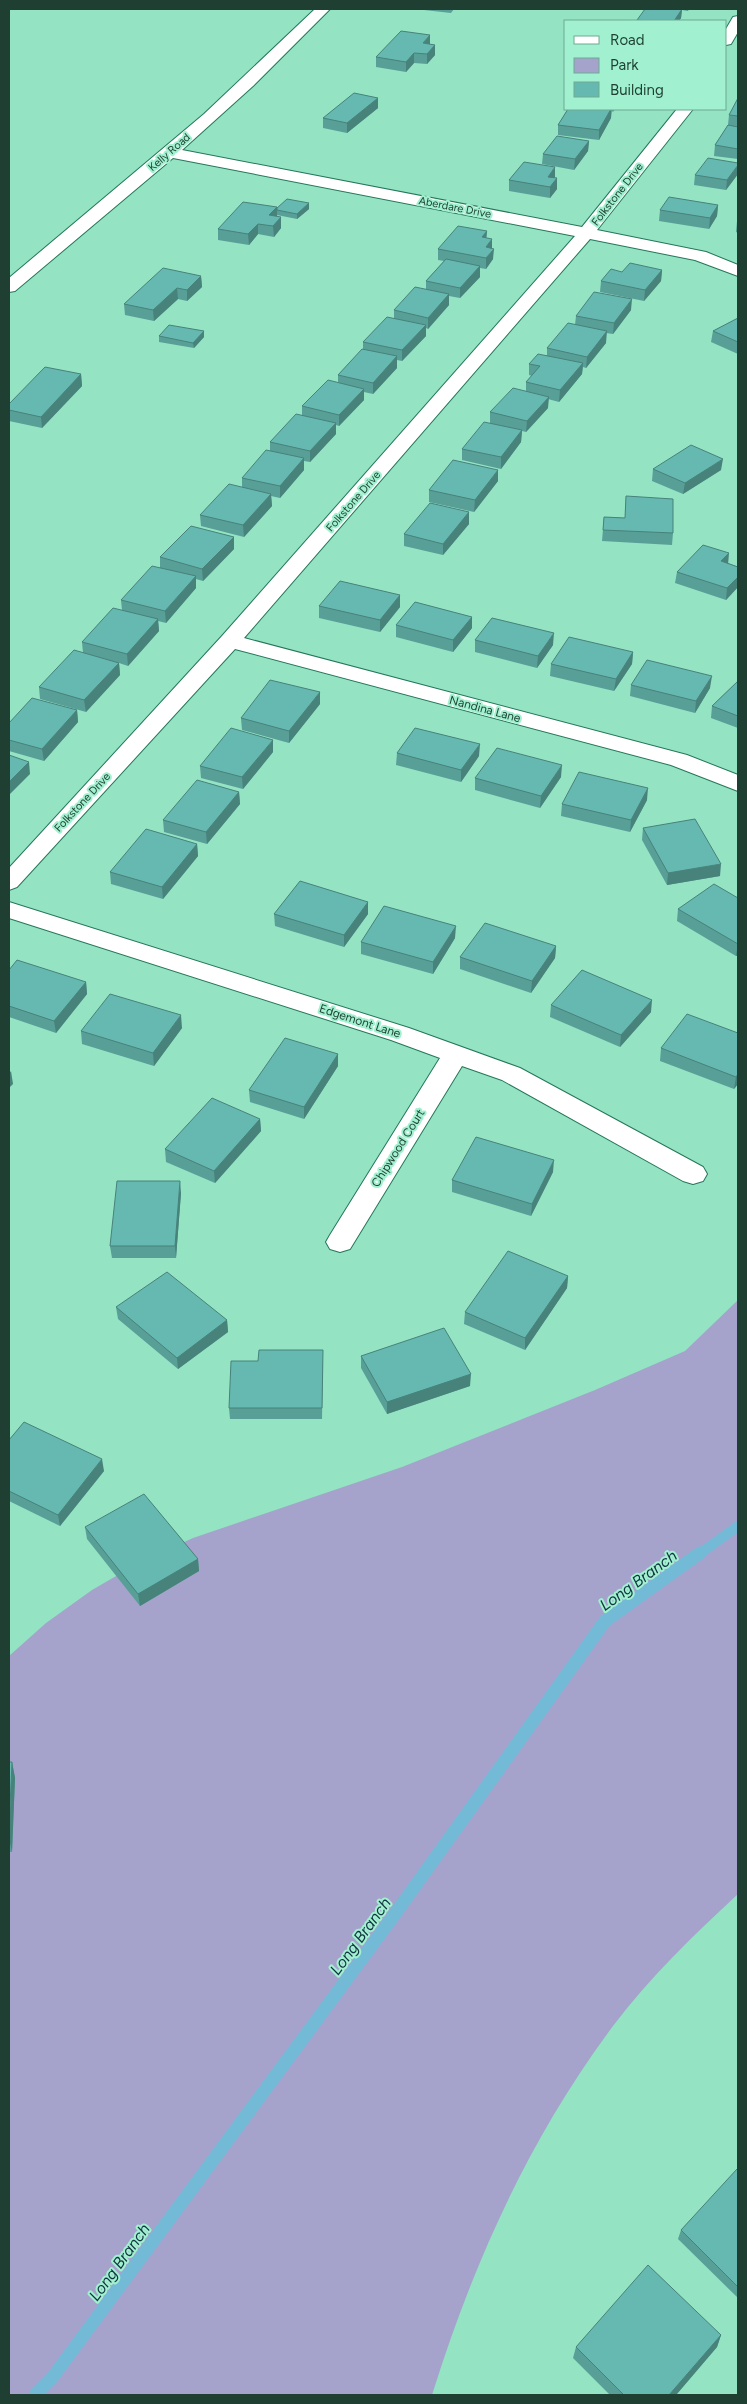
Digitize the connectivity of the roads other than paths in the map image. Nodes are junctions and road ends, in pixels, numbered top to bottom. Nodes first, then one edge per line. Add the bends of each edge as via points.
1 (323, 9) edge
2 (738, 20) edge
3 (727, 39) edge
4 (684, 110) edge
5 (170, 152) junction
6 (586, 233) junction
7 (738, 271) edge
8 (9, 287) edge
9 (230, 641) junction
10 (738, 784) edge
11 (9, 882) edge
12 (9, 910) edge
13 (456, 1054) junction
14 (693, 1174) dead end
15 (340, 1242) dead end

1 - 5 street, Kelly Road via 279,55
2 - 3 street
4 - 6 street, Folkstone Drive
5 - 6 street, Aberdare Drive
5 - 8 street, Kelly Road
6 - 7 street, Aberdare Drive via 700,256
6 - 9 street, Folkstone Drive
9 - 10 street, Nandina Lane via 679,760
9 - 11 street, Folkstone Drive
12 - 13 street, Edgemont Lane
13 - 14 street, Edgemont Lane via 511,1074
13 - 15 street, Chipwood Court

